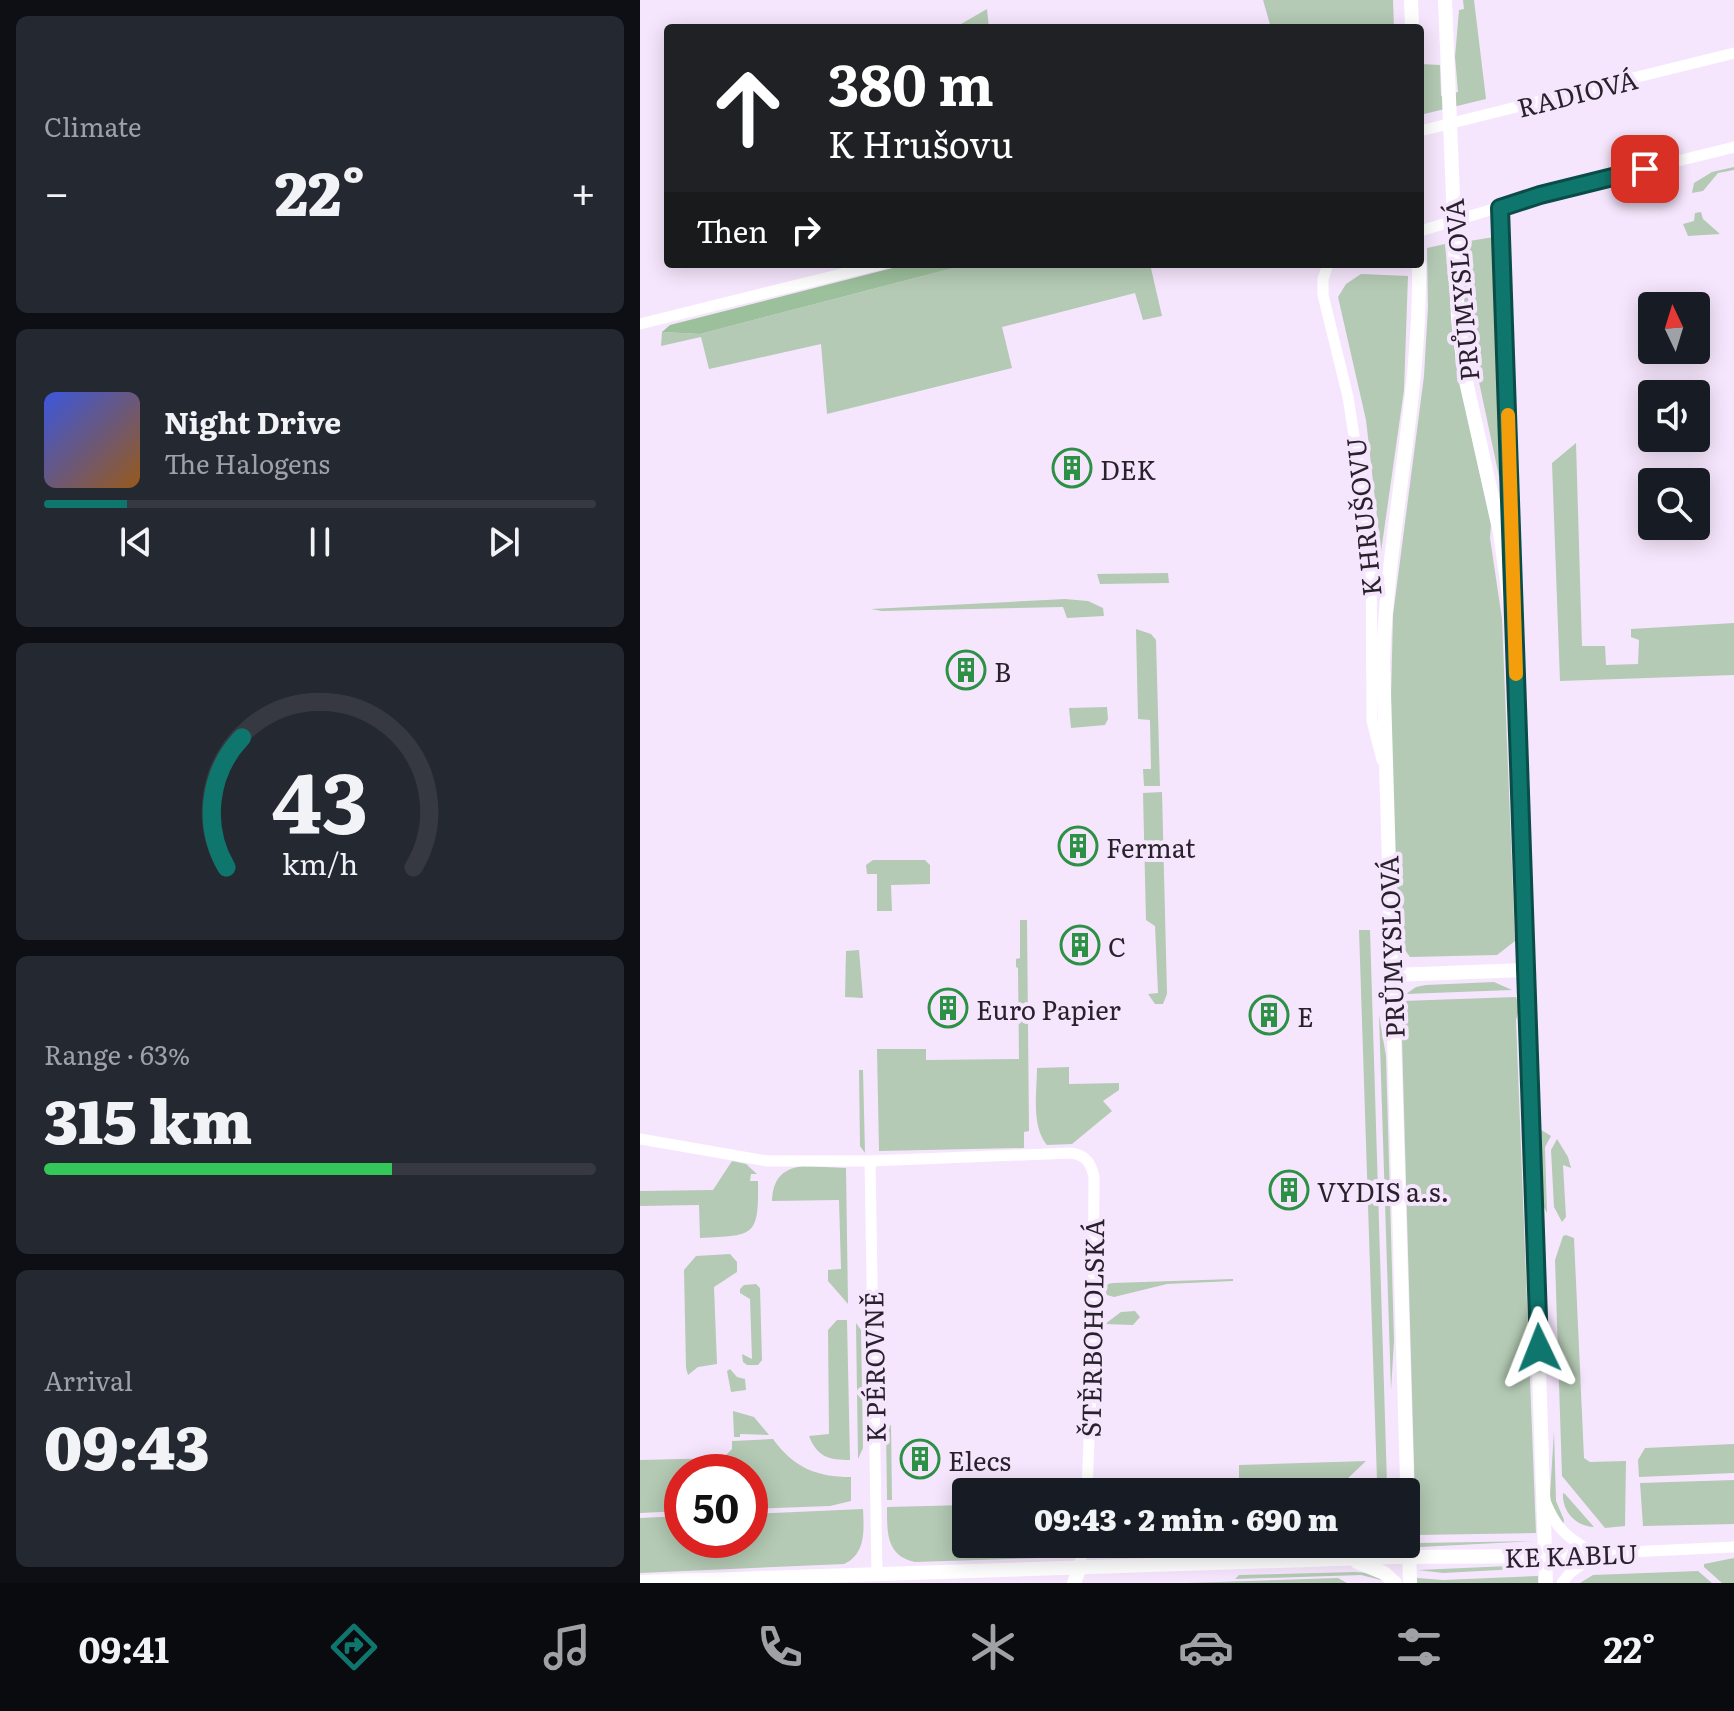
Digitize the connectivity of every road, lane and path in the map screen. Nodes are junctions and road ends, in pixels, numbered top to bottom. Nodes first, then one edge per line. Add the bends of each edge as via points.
1 (1411, 0) edge
2 (1445, 0) edge
3 (1412, 24) edge
4 (1734, 53) edge
5 (1424, 130) edge
6 (1734, 147) edge
7 (1500, 208) junction
8 (1424, 230) edge
9 (866, 268) edge
10 (1327, 268) edge
11 (1419, 268) edge
12 (640, 324) edge
13 (1515, 640) junction
14 (1385, 774) junction
15 (1526, 970) junction
16 (1391, 975) junction
17 (640, 1139) edge
18 (870, 1161) junction
19 (1087, 1478) edge
20 (1406, 1478) edge
21 (1544, 1498) junction
22 (1734, 1547) edge
23 (1595, 1554) junction
24 (1545, 1556) junction
25 (1420, 1557) edge
26 (1081, 1558) edge
27 (1350, 1558) joint
28 (1409, 1558) edge
29 (1080, 1567) junction
30 (877, 1574) junction
31 (640, 1582) edge
32 (1074, 1583) edge
33 (1395, 1583) edge
34 (1410, 1583) edge
35 (1546, 1583) edge
36 (1562, 1583) edge

1 - 3 main road
2 - 13 main road, PRŮMYSLOVÁ via 1453,255 1463,364 1500,532
4 - 5 street, RADIOVÁ
6 - 7 street
7 - 8 street
7 - 13 street
9 - 12 street
10 - 14 street, K HRUŠOVU via 1323,295 1348,397 1371,545 1372,721
11 - 14 main road, PRŮMYSLOVÁ via 1414,391 1385,608
13 - 15 main road, PRŮMYSLOVÁ
14 - 16 main road, PRŮMYSLOVÁ
15 - 16 main road
15 - 21 main road, PRŮMYSLOVÁ
16 - 20 main road, PRŮMYSLOVÁ
17 - 18 street via 767,1161
18 - 19 street, ŠTĚRBOHOLSKÁ via 1071,1153 1091,1165
18 - 30 street, K PÉROVNĚ
21 - 23 street via 1562,1532
21 - 24 main road, PRŮMYSLOVÁ
22 - 23 street, KE KABLU
23 - 24 street, KE KABLU
23 - 36 street
24 - 25 main road, KE KABLU
24 - 35 main road, PRŮMYSLOVÁ
26 - 29 street
27 - 29 main road, KE KABLU
27 - 33 main road
28 - 34 main road, PRŮMYSLOVÁ
29 - 30 main road, KE KABLU
29 - 32 main road
30 - 31 main road, KE KABLU

